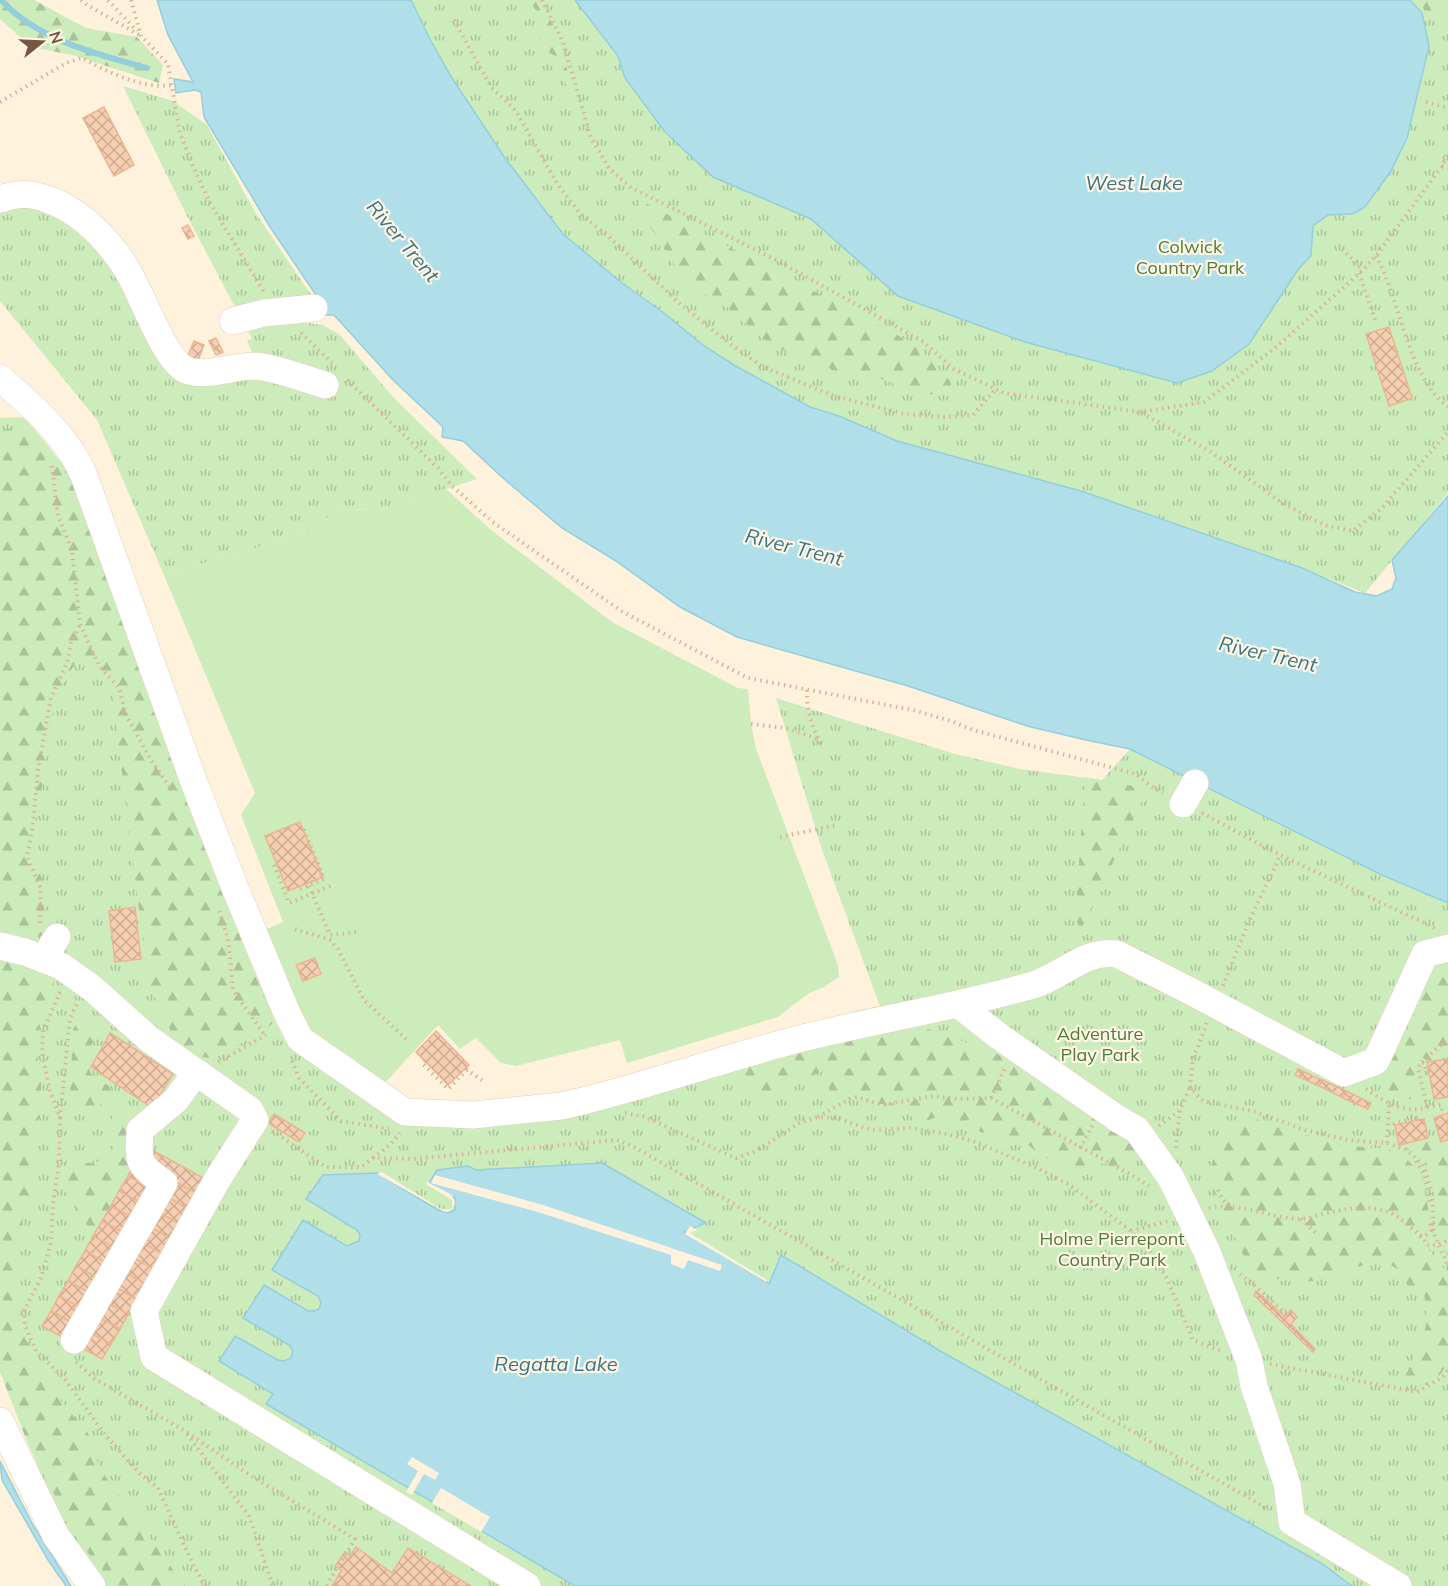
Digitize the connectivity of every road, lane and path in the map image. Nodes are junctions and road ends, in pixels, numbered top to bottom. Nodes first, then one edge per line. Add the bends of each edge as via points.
1 (81, 0) edge
2 (108, 0) edge
3 (131, 0) edge
4 (542, 0) edge
5 (454, 20) dead end
6 (141, 36) junction
7 (0, 102) edge
8 (1426, 102) dead end
9 (1448, 108) edge
10 (1448, 152) edge
11 (1447, 159) edge
12 (1443, 166) junction
13 (1448, 168) edge
14 (39, 177) dead end
15 (8, 196) edge
16 (1342, 249) dead end
17 (1376, 256) junction
18 (1361, 272) junction
19 (314, 308) dead end
20 (233, 321) dead end
21 (1376, 321) dead end
22 (0, 378) edge
23 (325, 385) dead end
24 (996, 389) junction
25 (27, 402) junction
26 (0, 404) edge
27 (1448, 407) edge
28 (1141, 412) junction
29 (1448, 432) edge
30 (51, 458) dead end
31 (452, 486) dead end
32 (80, 624) junction
33 (807, 690) junction
34 (751, 724) dead end
35 (818, 739) junction
36 (821, 744) dead end
37 (176, 795) dead end
38 (837, 825) dead end
39 (303, 827) dead end
40 (780, 837) dead end
41 (1280, 855) junction
42 (273, 866) dead end
43 (309, 886) junction
44 (331, 886) dead end
45 (41, 889) dead end
46 (300, 889) dead end
47 (312, 895) junction
48 (219, 909) dead end
49 (295, 929) dead end
50 (358, 932) dead end
51 (329, 937) junction
52 (1442, 938) edge
53 (0, 946) edge
54 (88, 985) junction
55 (950, 999) junction
56 (1215, 1005) junction
57 (294, 1025) junction
58 (265, 1036) junction
59 (1448, 1038) edge
60 (410, 1042) dead end
61 (1013, 1047) junction
62 (291, 1060) dead end
63 (425, 1060) dead end
64 (1422, 1062) junction
65 (1426, 1072) dead end
66 (198, 1073) junction
67 (482, 1080) dead end
68 (991, 1098) junction
69 (1427, 1107) junction
70 (1419, 1110) junction
71 (615, 1112) dead end
72 (1443, 1115) dead end
73 (818, 1117) junction
74 (60, 1118) dead end
75 (255, 1120) junction
76 (1393, 1124) dead end
77 (1387, 1143) junction
78 (373, 1158) junction
79 (1155, 1190) dead end
80 (1218, 1190) dead end
81 (1231, 1208) junction
82 (1189, 1213) junction
83 (1300, 1219) junction
84 (1131, 1231) junction
85 (1316, 1233) dead end
86 (1420, 1236) junction
87 (1448, 1240) edge
88 (1438, 1245) junction
89 (1207, 1252) junction
90 (1448, 1266) edge
91 (1287, 1315) dead end
92 (74, 1340) joint
93 (1193, 1340) dead end
94 (1249, 1360) junction
95 (1448, 1370) edge
96 (0, 1421) edge
97 (185, 1431) junction
98 (1292, 1522) junction
99 (342, 1560) junction
100 (346, 1564) dead end
101 (92, 1586) edge
102 (273, 1586) edge
103 (326, 1586) edge
104 (527, 1586) edge
105 (1398, 1586) edge

1 - 6 path
2 - 6 path
3 - 6 path
4 - 24 path via 563,42 591,138 609,168 630,187 776,260 922,341 954,369
5 - 24 path via 491,87 516,111 558,185 582,216 678,302 761,366 834,396 905,414 973,415
6 - 7 path via 168,64 171,87 144,83 82,58 66,63
8 - 9 path
10 - 11 path
11 - 12 path
12 - 13 path
12 - 17 path
14 - 15 street
15 - 23 street via 42,196 89,224 127,269 171,357 185,370 203,374 256,366
16 - 18 path
17 - 18 path
17 - 27 path via 1385,271 1416,366
18 - 21 path
18 - 28 path via 1275,348 1204,402
19 - 20 street
22 - 25 street
24 - 28 path
25 - 26 street
25 - 57 street via 72,449 83,473 199,795
28 - 29 path via 1211,452 1284,504 1324,525 1353,531 1382,508
30 - 32 path via 58,516 72,550
31 - 33 path via 494,523 623,612 748,678
32 - 37 path via 100,667 118,688 126,715 151,760
32 - 45 path via 51,698 38,770 27,856
33 - 35 path via 811,723
33 - 41 path via 913,710 1136,774 1150,786 1189,793
34 - 35 path via 786,728
35 - 36 path
38 - 40 path
39 - 43 path via 324,879
41 - 52 path
41 - 56 path
42 - 47 path via 290,903
43 - 46 path
43 - 47 path
44 - 47 path
47 - 51 path
48 - 58 path via 228,938 233,990
49 - 51 path
50 - 51 path
51 - 60 path via 364,1000
52 - 56 street via 1425,954 1376,1061 1344,1073
53 - 54 street via 25,952 51,949 61,966
54 - 66 street via 146,1021 157,1045
54 - 74 path via 70,1018
55 - 56 street via 1040,983 1105,953 1117,954
55 - 57 street via 583,1101 473,1115 405,1112 300,1039
55 - 61 street
56 - 77 path via 1193,1059 1190,1087 1203,1101 1253,1111 1337,1138
57 - 58 path via 283,1025
58 - 66 path
59 - 64 path
61 - 68 path
61 - 82 street via 1137,1130 1176,1185
62 - 78 path via 299,1078 341,1121 401,1132
63 - 67 path via 422,1063 448,1089 466,1069
64 - 65 path
64 - 69 path via 1418,1068
66 - 75 street via 250,1110
66 - 92 street via 176,1100 140,1130 138,1158 146,1171 164,1184
68 - 73 path via 933,1096 882,1105 857,1097
68 - 79 path
69 - 70 path
69 - 72 path via 1441,1105
70 - 76 path via 1420,1118
70 - 77 path via 1389,1105
71 - 73 path via 645,1117 736,1158 756,1151 801,1122
73 - 84 path via 837,1118 871,1130 911,1128 976,1142 1068,1184
75 - 78 path via 326,1167 361,1167
75 - 104 street via 144,1311 154,1357
77 - 86 path via 1411,1155 1424,1174 1431,1232
77 - 88 path via 1407,1150 1424,1166 1432,1193
78 - 98 path via 411,1159 617,1140
80 - 81 path
81 - 82 path via 1216,1206
81 - 83 path
82 - 84 path
82 - 89 street
83 - 85 path
83 - 86 path via 1374,1206 1400,1218
84 - 93 path via 1150,1251 1166,1277
86 - 88 path via 1427,1245
87 - 88 path
88 - 90 path
89 - 91 path via 1252,1283
89 - 94 street
92 - 97 path via 70,1346 75,1361 95,1379
94 - 95 path via 1417,1392
94 - 98 street via 1287,1484
96 - 101 street via 56,1536
97 - 99 path via 355,1539
97 - 102 path via 249,1516
98 - 105 street
99 - 100 path
99 - 103 path

